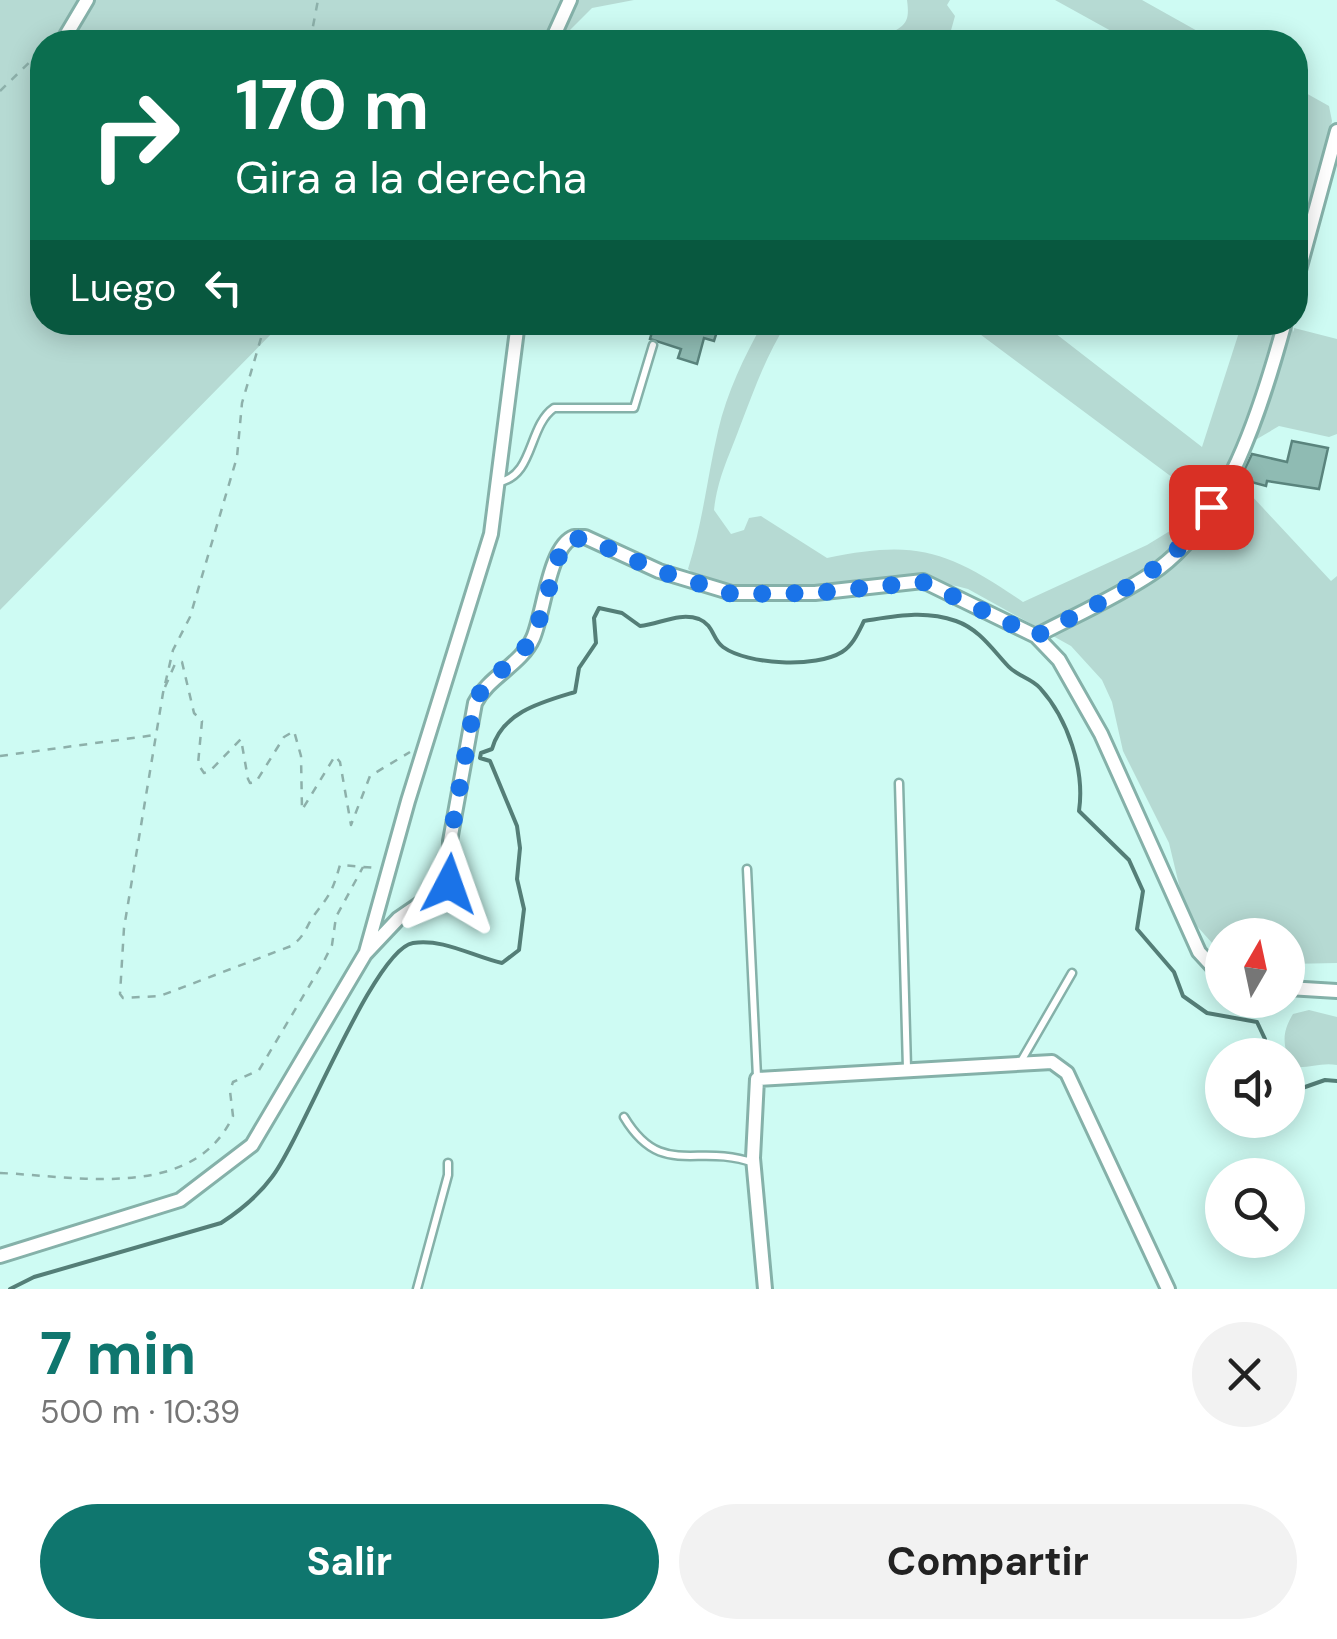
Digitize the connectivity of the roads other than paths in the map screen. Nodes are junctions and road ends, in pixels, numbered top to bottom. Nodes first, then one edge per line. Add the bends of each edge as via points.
1 (87, 0) edge
2 (570, 0) edge
3 (69, 30) edge
4 (555, 30) edge
5 (1337, 131) edge
6 (1308, 237) edge
7 (516, 335) edge
8 (1280, 335) edge
9 (653, 345) dead end
10 (498, 482) junction
11 (1036, 636) junction
12 (899, 784) dead end
13 (747, 869) dead end
14 (365, 954) junction
15 (1205, 959) edge
16 (1072, 973) dead end
17 (1305, 989) edge
18 (1337, 991) edge
19 (1020, 1064) junction
20 (907, 1068) junction
21 (756, 1078) junction
22 (624, 1117) dead end
23 (448, 1163) dead end
24 (754, 1163) junction
25 (0, 1256) edge
26 (417, 1289) edge
27 (765, 1289) edge
28 (1168, 1289) edge

1 - 3 street
2 - 4 street
5 - 6 street
7 - 10 street
8 - 11 street via 1252,429 1195,535 1153,573
9 - 10 lane via 634,408 554,408 521,468
10 - 14 street via 492,534
11 - 14 street via 923,582 732,594 585,538 564,540 533,640 475,702 450,841 449,884 398,919
11 - 15 street via 1059,660 1101,734
12 - 20 lane
13 - 21 lane
14 - 25 street via 252,1145 180,1200
16 - 19 lane
17 - 18 street
19 - 20 street
19 - 28 street via 1052,1062 1067,1073
20 - 21 street
21 - 24 street
22 - 24 lane via 636,1138 658,1154 723,1154
23 - 26 lane
24 - 27 street

